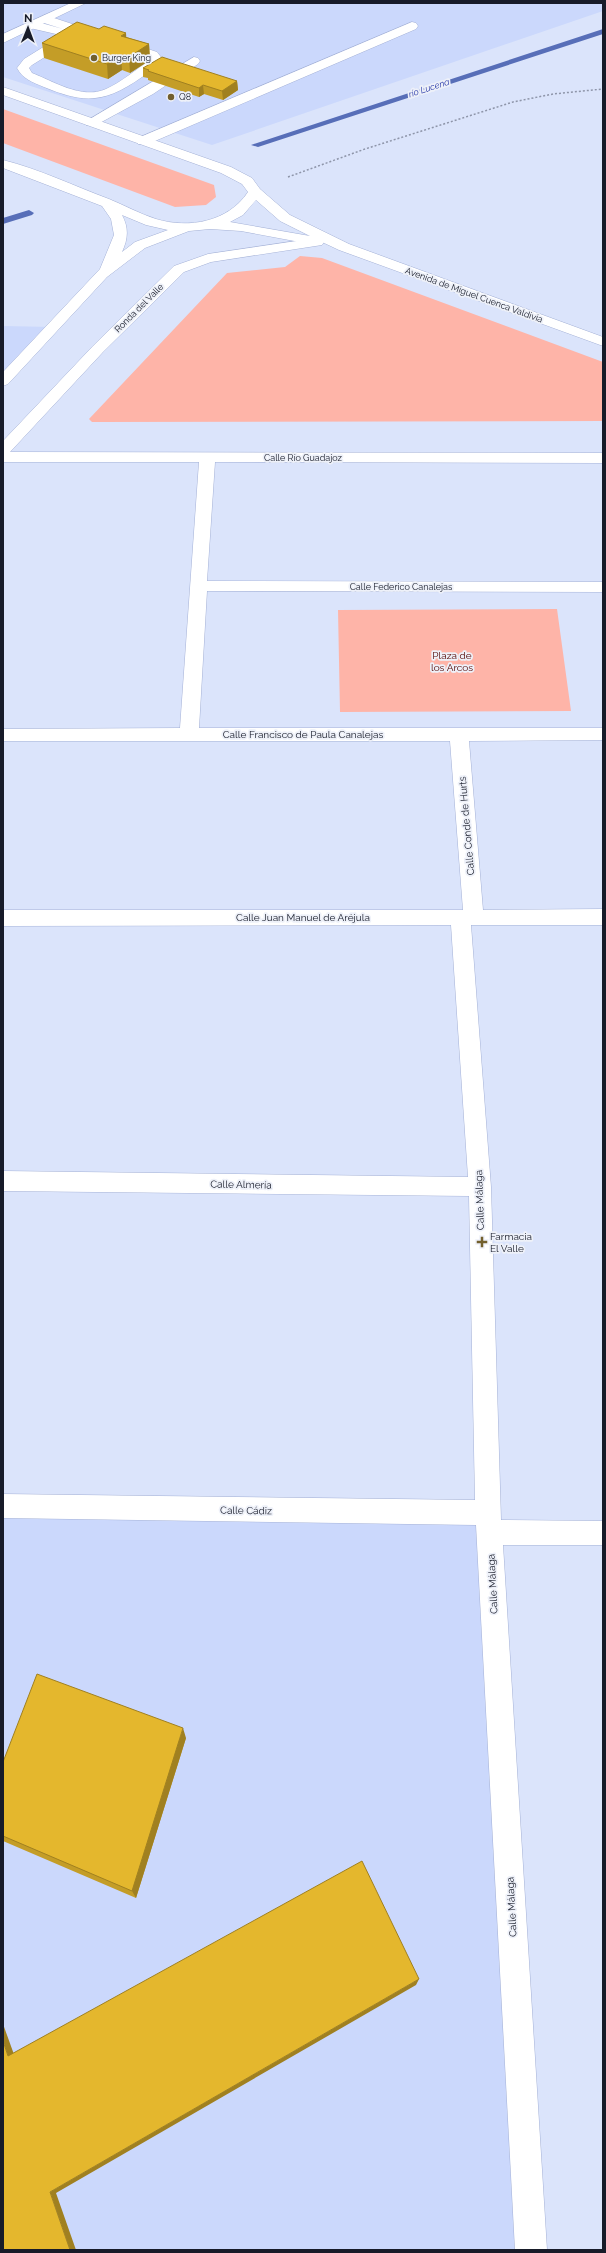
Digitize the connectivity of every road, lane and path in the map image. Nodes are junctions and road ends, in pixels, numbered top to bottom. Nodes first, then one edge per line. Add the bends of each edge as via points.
1 (80, 3) edge
2 (39, 22) junction
3 (412, 26) dead end
4 (3, 39) edge
5 (194, 61) dead end
6 (603, 89) edge
7 (3, 91) edge
8 (91, 122) junction
9 (144, 141) junction
10 (3, 164) edge
11 (255, 192) junction
12 (106, 202) junction
13 (212, 225) junction
14 (189, 228) junction
15 (316, 242) junction
16 (344, 248) junction
17 (102, 274) junction
18 (603, 342) edge
19 (3, 381) edge
20 (3, 450) edge
21 (3, 457) edge
22 (207, 458) junction
23 (603, 458) edge
24 (199, 586) junction
25 (603, 587) edge
26 (189, 734) junction
27 (459, 734) junction
28 (603, 734) edge
29 (3, 735) edge
30 (467, 917) junction
31 (603, 917) edge
32 (3, 918) edge
33 (3, 1181) edge
34 (480, 1187) junction
35 (3, 1506) edge
36 (489, 1523) junction
37 (603, 1533) edge
38 (531, 2250) edge

1 - 2 street
2 - 2 street via 61,32 65,39 28,62 23,68 27,75 79,95 106,94 158,61 153,55
2 - 4 street
3 - 9 street
5 - 8 street via 149,90
6 - 11 path via 552,94 513,102 365,149 290,176
7 - 8 street, Avenida de Miguel Cuenca Valdivia
8 - 9 street, Avenida de Miguel Cuenca Valdivia
9 - 11 street, Avenida de Miguel Cuenca Valdivia via 226,170 247,181
10 - 12 street
11 - 13 street via 249,205
11 - 16 street, Avenida de Miguel Cuenca Valdivia via 285,218
12 - 14 street via 159,224
12 - 17 street via 117,215 122,227 116,252
13 - 14 street
13 - 15 street, Avenida de Miguel Cuenca Valdivia via 241,227
14 - 17 street via 140,245
15 - 16 street, Avenida de Miguel Cuenca Valdivia
15 - 20 street, Ronda del Valle via 208,258 179,269 98,349
16 - 18 street, Avenida de Miguel Cuenca Valdivia
17 - 19 street
21 - 22 street, Calle Río Guadajoz
22 - 23 street, Calle Río Guadajoz
22 - 24 street
24 - 25 street, Calle Federico Canalejas
24 - 26 street
26 - 27 street, Calle Francisco de Paula Canalejas
26 - 29 street, Calle Francisco de Paula Canalejas
27 - 28 street, Calle Francisco de Paula Canalejas
27 - 30 street, Calle Conde de Hurts
30 - 31 street, Calle Juan Manuel de Aréjula
30 - 32 street, Calle Juan Manuel de Aréjula
30 - 34 street, Calle Málaga
33 - 34 street, Calle Almería
34 - 36 street, Calle Málaga
35 - 36 street, Calle Cádiz
36 - 37 street, Calle Cádiz
36 - 38 street, Calle Málaga

